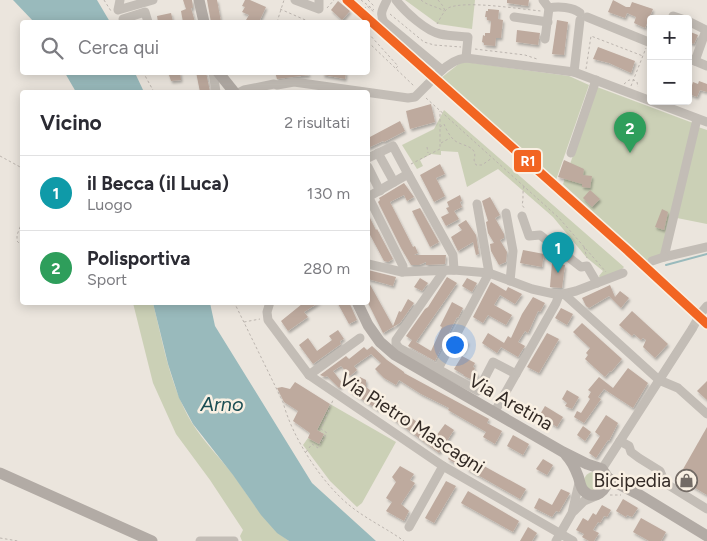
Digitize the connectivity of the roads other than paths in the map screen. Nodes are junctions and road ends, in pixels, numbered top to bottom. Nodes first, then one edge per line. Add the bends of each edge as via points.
1 (120, 0) edge
2 (153, 0) edge
3 (199, 0) edge
4 (295, 0) edge
5 (319, 0) edge
6 (396, 0) edge
7 (543, 0) edge
8 (382, 5) edge
9 (118, 10) junction
10 (549, 10) junction
11 (582, 16) junction
12 (514, 17) dead end
13 (123, 20) edge
14 (126, 20) edge
15 (147, 20) edge
16 (204, 20) edge
17 (548, 22) junction
18 (692, 22) edge
19 (705, 27) edge
20 (545, 39) dead end
21 (647, 42) edge
22 (466, 58) junction
23 (692, 60) edge
24 (707, 66) edge
25 (574, 72) junction
26 (213, 75) edge
27 (220, 75) edge
28 (596, 80) junction
29 (427, 85) tunnel mouth
30 (312, 88) edge
31 (216, 90) edge
32 (232, 90) edge
33 (244, 90) edge
34 (331, 90) edge
35 (370, 94) edge
36 (647, 99) edge
37 (661, 105) edge
38 (697, 119) junction
39 (707, 122) edge
40 (378, 153) junction
41 (571, 154) dead end
42 (370, 157) edge
43 (370, 171) edge
44 (406, 171) junction
45 (394, 182) junction
46 (380, 191) junction
47 (370, 196) edge
48 (370, 201) edge
49 (477, 204) dead end
50 (506, 212) dead end
51 (522, 216) road end
52 (707, 247) edge
53 (664, 257) junction
54 (652, 261) dead end
55 (370, 264) edge
56 (449, 271) junction
57 (402, 272) junction
58 (489, 273) junction
59 (623, 273) dead end
60 (510, 281) junction
61 (597, 283) junction
62 (561, 294) junction
63 (269, 305) edge
64 (358, 305) edge
65 (692, 329) tunnel mouth
66 (360, 338) dead end
67 (438, 369) junction
68 (516, 374) junction
69 (309, 375) junction
70 (659, 380) junction
71 (494, 413) junction
72 (707, 414) edge
73 (620, 441) junction
74 (563, 452) junction
75 (443, 466) junction
76 (601, 471) junction
77 (0, 473) edge
78 (579, 481) junction
79 (604, 493) junction
80 (638, 494) junction
81 (707, 509) edge
82 (572, 513) junction
83 (409, 527) dead end
84 (707, 536) edge
85 (558, 537) edge
86 (152, 541) edge
87 (200, 541) edge
88 (234, 541) edge
89 (573, 541) edge

1 - 9 street
2 - 9 street
3 - 16 main road
4 - 5 street via 319,9
6 - 22 street via 432,31 468,37
7 - 10 street
8 - 22 street via 384,22 420,50 440,71 457,59
9 - 13 street
10 - 11 street via 554,7 576,10
10 - 17 street
11 - 21 street
11 - 25 street
12 - 17 street
14 - 15 street via 145,12
17 - 20 street
18 - 19 street
19 - 23 street via 706,33
22 - 25 street
23 - 24 street
25 - 28 street
26 - 31 street
27 - 32 main road
28 - 36 street
28 - 41 street
29 - 35 street via 415,97
30 - 33 street via 294,82
30 - 34 street
37 - 38 street
38 - 39 street
38 - 53 street
40 - 42 street
40 - 44 street via 393,146
40 - 45 street
43 - 46 street
44 - 45 street
44 - 56 street via 453,255
45 - 46 street
46 - 47 street
48 - 57 street via 403,266
49 - 58 street
50 - 60 street via 514,251
51 - 61 street via 530,236 540,235 581,266 588,266
52 - 53 street
53 - 54 street
55 - 57 street
56 - 57 street
56 - 58 street
56 - 67 street via 396,340 399,348
58 - 60 street
58 - 67 street
59 - 61 street
60 - 62 street via 546,293
61 - 62 street
62 - 68 street
62 - 70 street
63 - 69 street, Via Pietro Mascagni via 268,320
64 - 71 main road, Via Aretina via 380,342 395,355
65 - 70 street
66 - 69 street
67 - 68 street via 478,391 493,362
68 - 71 street
69 - 75 street, Via Pietro Mascagni
70 - 72 street via 678,388
70 - 73 street
71 - 74 main road, Via Aretina
73 - 76 street
73 - 81 street via 660,471 665,483
74 - 76 main road, Via Aretina
74 - 78 main road, Via Aretina via 571,461
75 - 83 street
75 - 85 street, Via Pietro Mascagni
76 - 78 main road via 583,471
76 - 79 main road via 608,483
76 - 80 main road, Via Aretina
77 - 86 main road
78 - 79 main road, Via Aretina via 586,493
78 - 82 street
79 - 80 main road, Via Aretina via 625,491
79 - 82 street via 584,501
80 - 84 main road, Via Aretina
82 - 85 street
85 - 89 street, Via Pietro Mascagni
87 - 88 street

